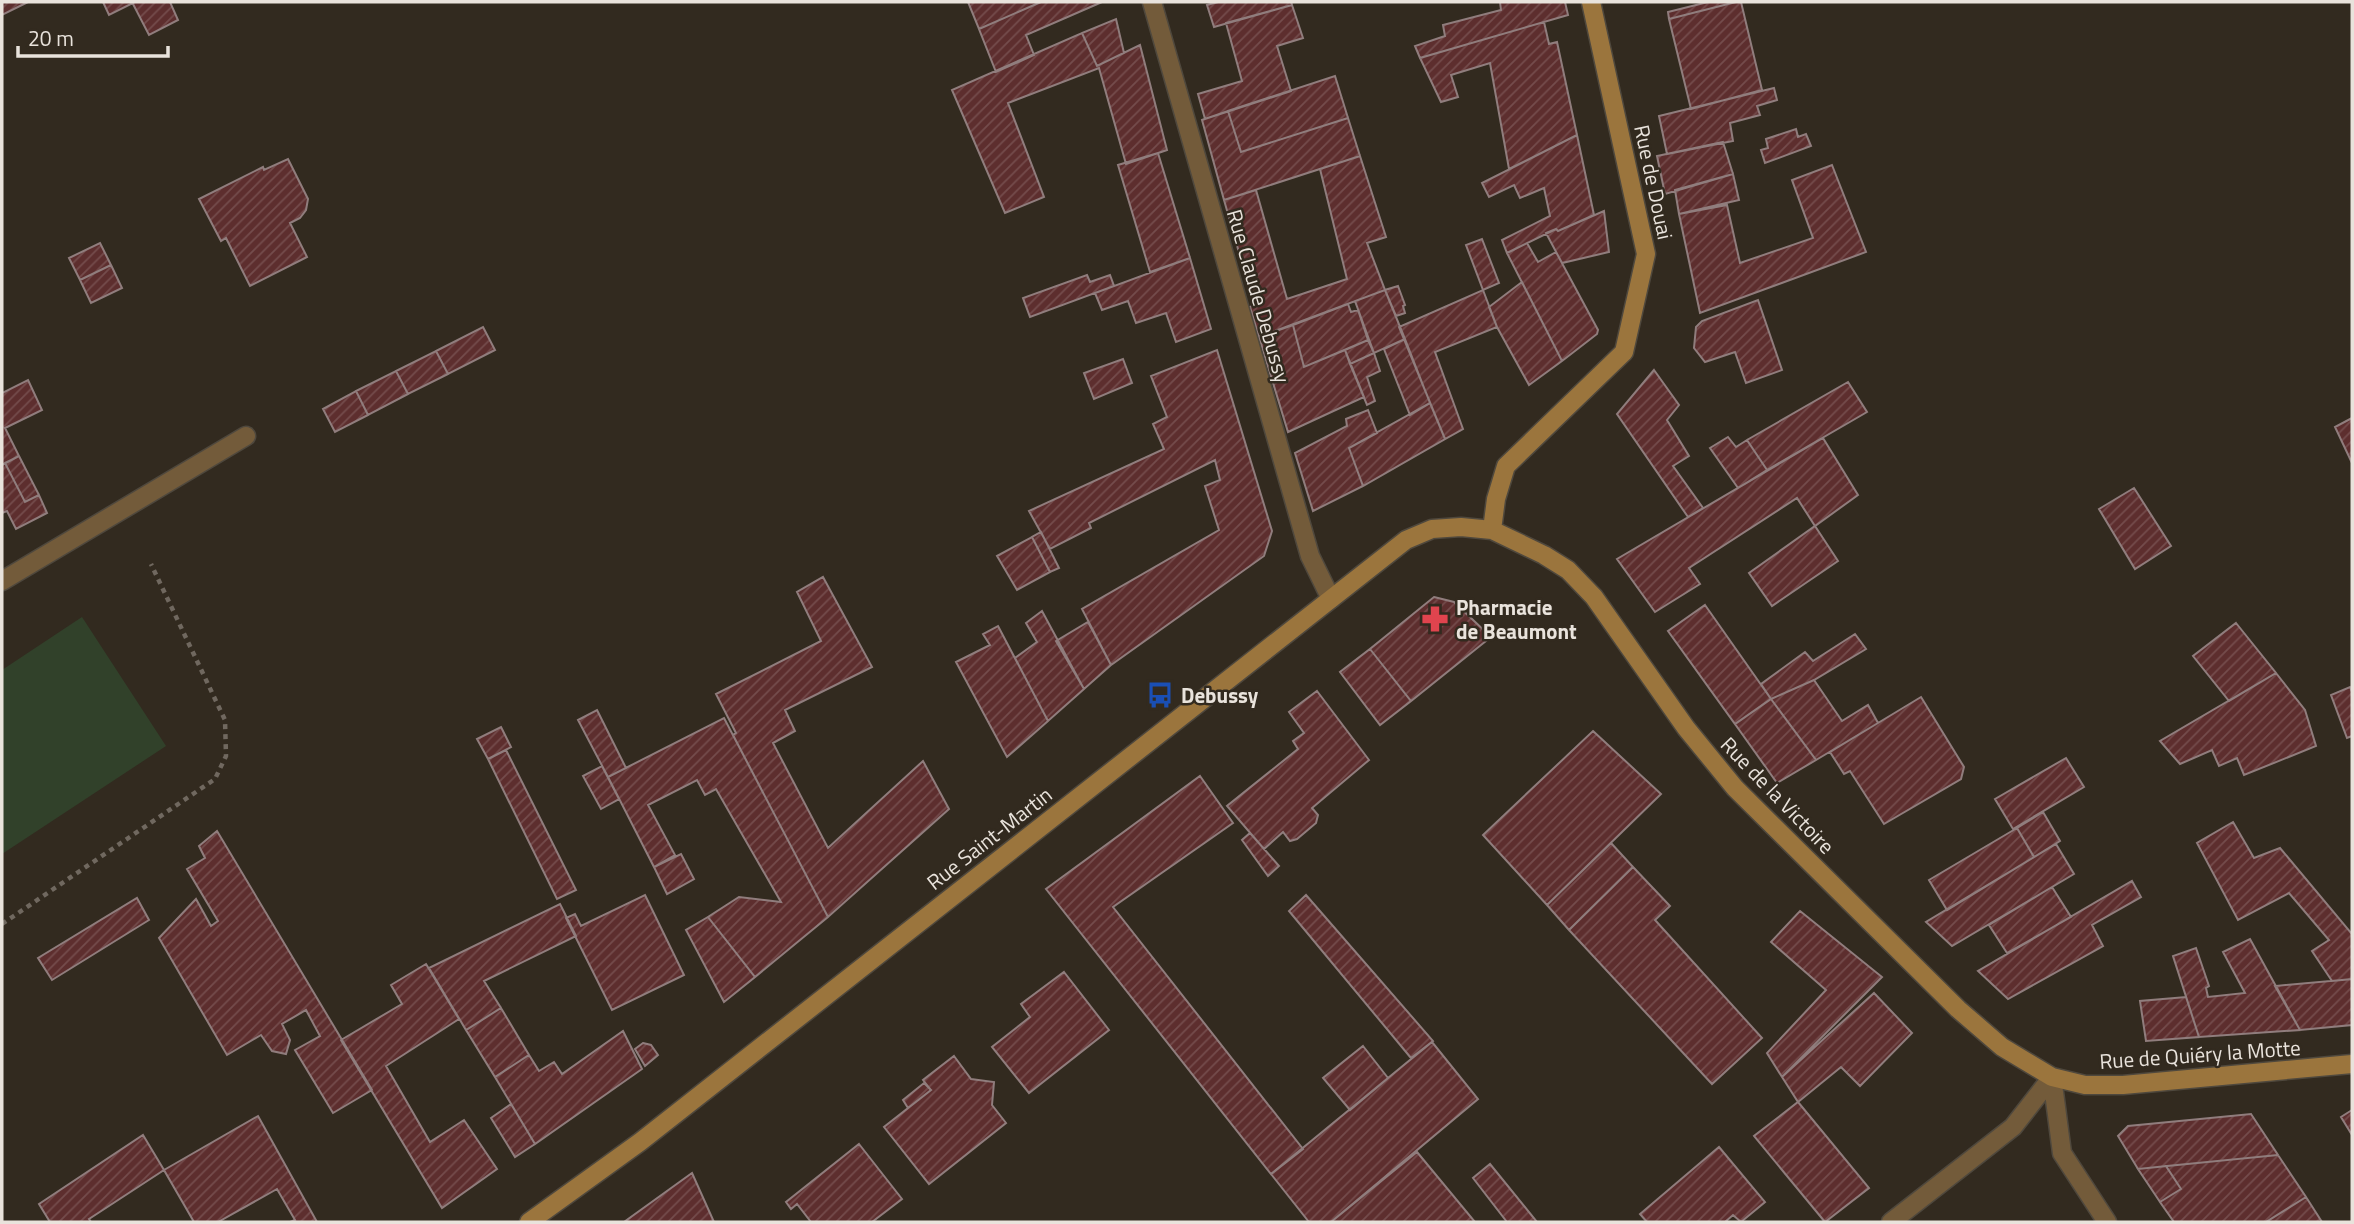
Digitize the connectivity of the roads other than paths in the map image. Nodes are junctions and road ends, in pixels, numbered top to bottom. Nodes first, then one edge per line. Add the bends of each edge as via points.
1 (1152, 2) edge
2 (1591, 2) edge
3 (246, 436) dead end
4 (1492, 530) junction
5 (2, 581) edge
6 (1331, 599) junction
7 (2352, 1064) edge
8 (2052, 1077) junction
9 (528, 1222) edge
10 (1891, 1222) edge
11 (2107, 1222) edge

1 - 6 street, Rue Claude Debussy via 1310,556
2 - 4 main road, Rue de Douai via 1646,254 1624,352 1506,466
3 - 5 street
4 - 6 main road, Rue Saint-Martin via 1432,529 1406,540
4 - 8 main road, Rue de la Victoire via 1568,570 1594,597 1686,728 1735,788 1958,1009 2002,1046
6 - 9 main road, Rue Saint-Martin via 640,1142
7 - 8 main road, Rue de Quiéry la Motte via 2123,1085 2085,1085
8 - 10 street via 2013,1127
8 - 11 street via 2062,1153

